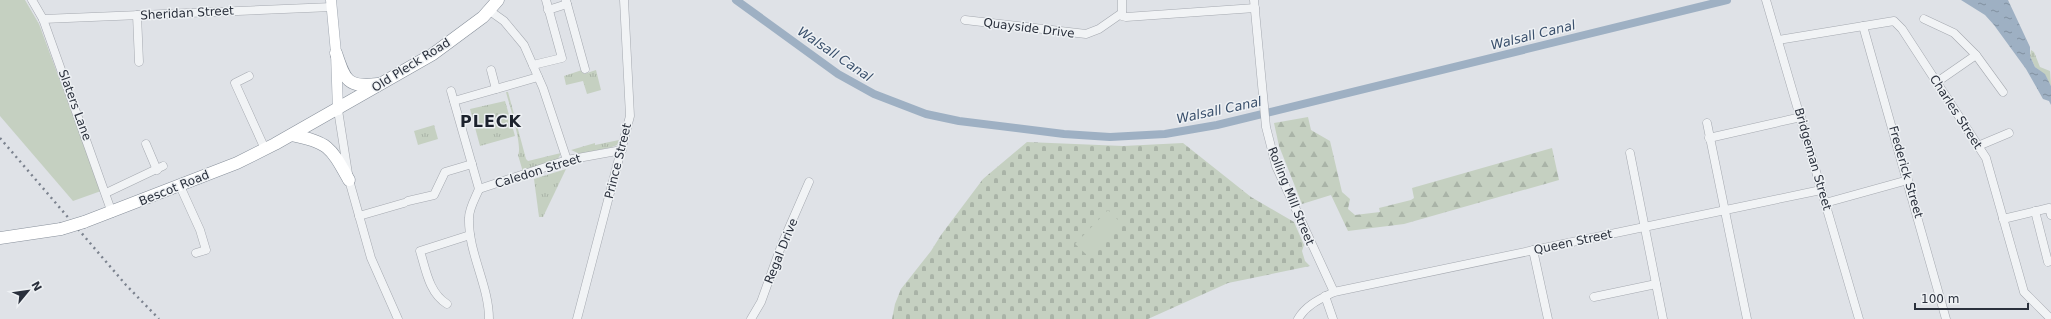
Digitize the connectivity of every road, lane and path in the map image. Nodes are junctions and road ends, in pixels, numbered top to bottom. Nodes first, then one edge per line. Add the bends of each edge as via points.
1 (32, 0) edge
2 (498, 0) edge
3 (546, 0) edge
4 (624, 0) edge
5 (1122, 0) edge
6 (1766, 0) edge
7 (566, 2) edge
8 (332, 3) edge
9 (1255, 4) edge
10 (548, 10) junction
11 (490, 11) junction
12 (1122, 13) junction
13 (137, 15) junction
14 (43, 19) junction
15 (1924, 19) dead end
16 (965, 20) dead end
17 (1863, 26) junction
18 (1778, 40) junction
19 (336, 53) junction
20 (1976, 55) junction
21 (139, 62) dead end
22 (533, 65) junction
23 (585, 69) dead end
24 (491, 70) dead end
25 (249, 76) dead end
26 (538, 77) junction
27 (1937, 82) junction
28 (384, 83) junction
29 (496, 89) junction
30 (451, 91) dead end
31 (2003, 92) dead end
32 (454, 101) junction
33 (338, 110) junction
34 (1801, 117) junction
35 (1707, 123) dead end
36 (2009, 133) dead end
37 (292, 135) junction
38 (1709, 138) junction
39 (146, 144) dead end
40 (1978, 146) junction
41 (266, 150) junction
42 (622, 150) junction
43 (1630, 153) dead end
44 (567, 160) junction
45 (472, 164) junction
46 (349, 180) junction
47 (1908, 180) junction
48 (809, 182) dead end
49 (180, 186) junction
50 (479, 189) junction
51 (1821, 190) junction
52 (106, 193) junction
53 (1826, 203) junction
54 (1724, 210) junction
55 (2035, 211) junction
56 (112, 213) junction
57 (2051, 215) edge
58 (359, 216) junction
59 (2003, 219) junction
60 (1645, 226) junction
61 (470, 235) junction
62 (0, 238) edge
63 (1533, 250) junction
64 (196, 253) dead end
65 (2051, 261) edge
66 (1656, 284) junction
67 (1334, 292) junction
68 (1325, 296) junction
69 (1594, 297) dead end
70 (447, 304) dead end
71 (2048, 316) edge
72 (398, 319) edge
73 (489, 319) edge
74 (577, 319) edge
75 (751, 319) edge
76 (1298, 319) edge
77 (1333, 319) edge
78 (1548, 319) edge
79 (1663, 319) edge
80 (1747, 319) edge
81 (1859, 319) edge
82 (1946, 319) edge

1 - 14 street, Slaters Lane
2 - 11 highway, Old Pleck Road
3 - 10 street
4 - 42 street, Prince Street via 630,116
5 - 12 street
6 - 18 street, Bridgeman Street
7 - 10 street
7 - 23 street
8 - 13 street, Sheridan Street
8 - 19 main road
9 - 12 street via 1126,18
9 - 67 street, Rolling Mill Street via 1266,127 1276,166
10 - 22 street via 562,58
11 - 22 street via 504,21 524,45
11 - 28 highway, Old Pleck Road via 433,54
12 - 16 street, Quayside Drive via 1099,29 1086,34
13 - 14 street, Sheridan Street
13 - 21 street via 142,38
14 - 52 street, Slaters Lane
15 - 20 street via 1954,33
17 - 18 street, Charles Street
17 - 27 street, Charles Street via 1894,21
17 - 47 street, Frederick Street
18 - 34 street, Bridgeman Street
19 - 28 highway via 346,75 353,83 361,86
19 - 33 main road
20 - 27 street
20 - 31 street
22 - 26 street
24 - 29 street
25 - 41 street via 235,83
26 - 29 street
26 - 44 street
27 - 40 street, Charles Street
28 - 33 highway, Old Pleck Road
29 - 32 street
30 - 32 street
32 - 45 street
33 - 37 highway, Bescot Road
33 - 46 street
34 - 38 street
34 - 51 street, Bridgeman Street
35 - 38 street
36 - 40 street
37 - 41 highway, Bescot Road
37 - 46 highway via 322,143 334,154
38 - 54 street
39 - 52 street via 160,168
40 - 59 street, Charles Street via 1986,158
41 - 49 highway, Bescot Road
42 - 44 street, Caledon Street
42 - 74 street, Prince Street
43 - 60 street
44 - 50 street, Caledon Street
45 - 50 street
45 - 58 street via 446,172 434,195
46 - 58 street
47 - 53 street
47 - 82 street, Frederick Street
48 - 75 street, Regal Drive via 782,244 761,302
49 - 56 highway, Bescot Road
49 - 64 street via 206,250
50 - 61 street via 470,212
51 - 53 street, Bridgeman Street
51 - 54 street, Queen Street
52 - 56 street, Slaters Lane
53 - 81 street, Bridgeman Street
54 - 60 street, Queen Street
54 - 80 street
55 - 57 street via 2049,208
55 - 59 street
55 - 65 street via 2048,262
56 - 62 highway, Bescot Road, bridge via 61,230
58 - 72 street via 373,263
59 - 71 street, Charles Street via 2024,292
60 - 63 street, Queen Street
60 - 66 street
61 - 70 street via 420,251 434,291 439,299
61 - 73 street via 488,300
63 - 67 street, Queen Street
63 - 78 street
66 - 69 street
66 - 79 street
67 - 68 street, Queen Street
68 - 76 street, Queen Street via 1310,305
68 - 77 street

